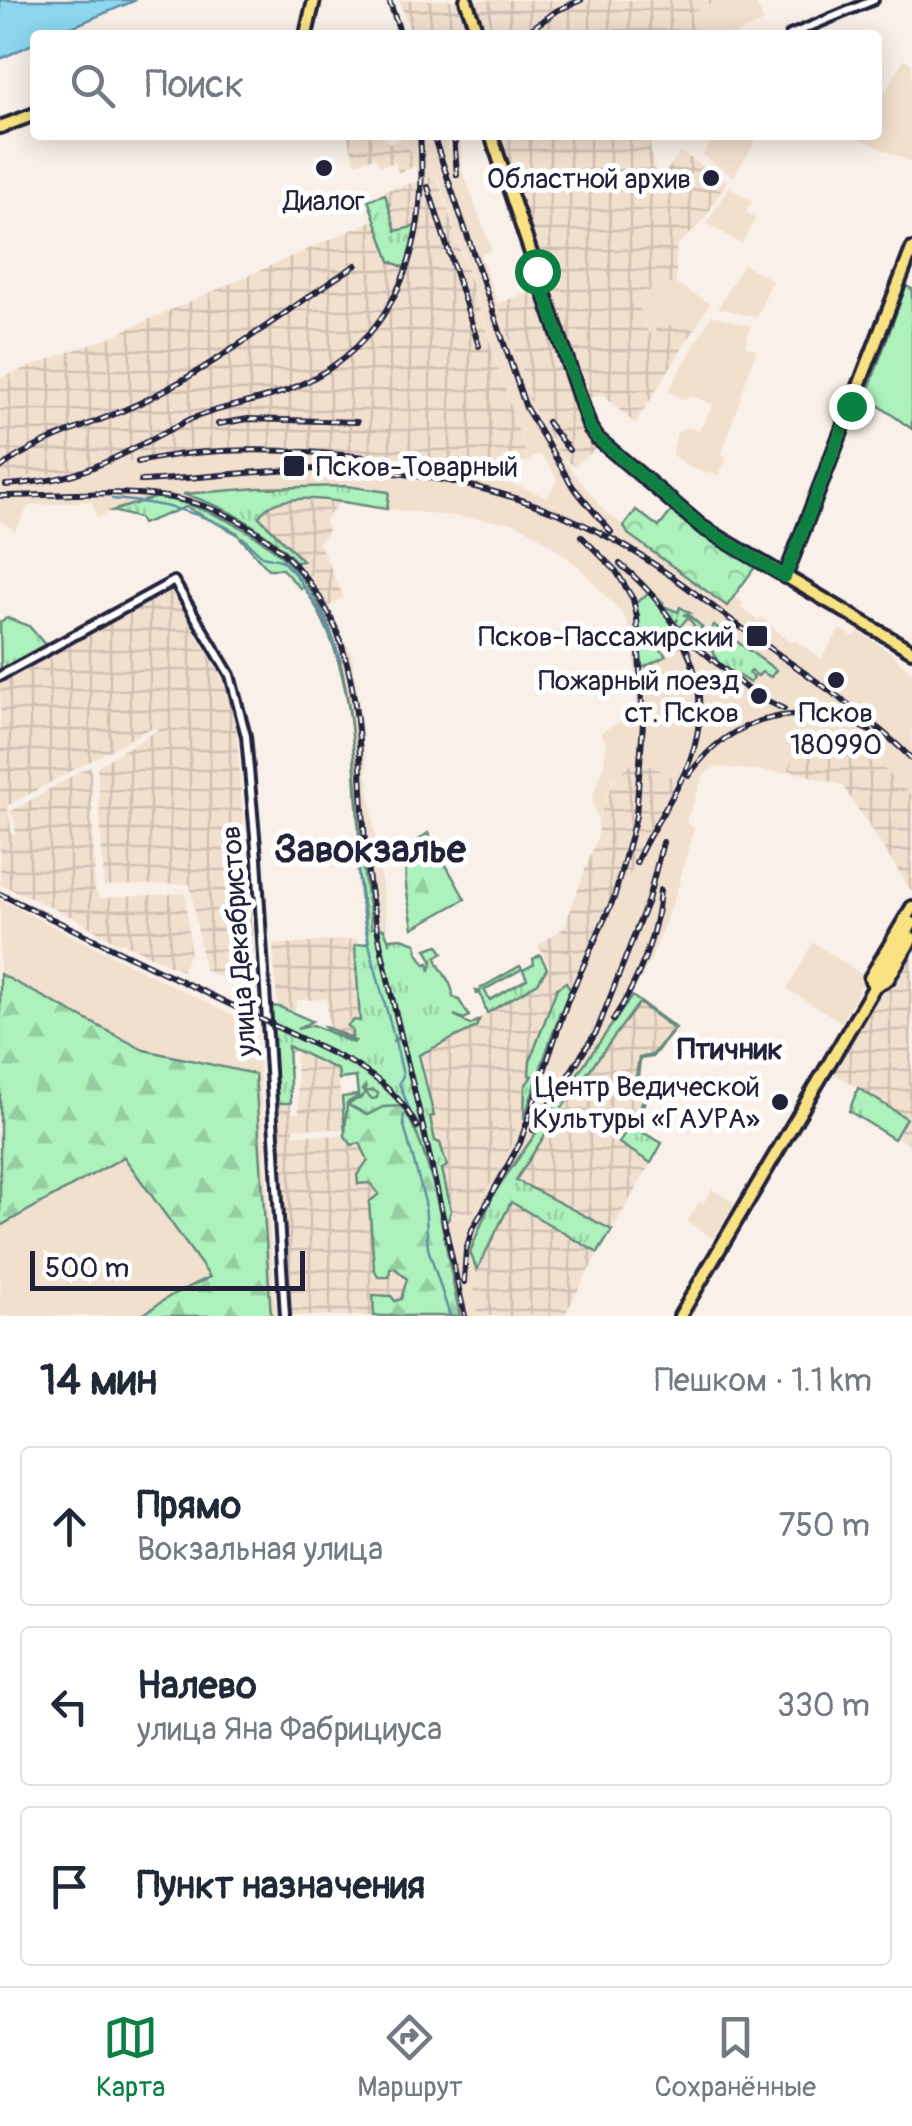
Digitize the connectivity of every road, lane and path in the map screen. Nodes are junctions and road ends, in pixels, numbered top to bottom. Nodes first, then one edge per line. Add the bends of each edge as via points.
1 (314, 0) edge
2 (466, 0) edge
3 (874, 0) edge
4 (307, 30) edge
5 (476, 30) edge
6 (802, 30) edge
7 (30, 116) edge
8 (0, 127) edge
9 (493, 140) edge
10 (912, 249) edge
11 (785, 577) junction
12 (912, 651) edge
13 (0, 676) edge
14 (912, 907) edge
15 (912, 922) edge
16 (912, 938) edge
17 (874, 987) junction
18 (285, 1316) edge
19 (680, 1316) edge

1 - 4 main road
2 - 5 main road
3 - 6 street
7 - 8 main road
9 - 11 main road via 592,432 702,527
10 - 11 main road
11 - 12 main road
13 - 18 street, улица Декабристов via 174,581 230,675 244,727 257,858
14 - 17 main road via 870,978
15 - 17 main road
16 - 17 main road via 886,981
17 - 19 main road

